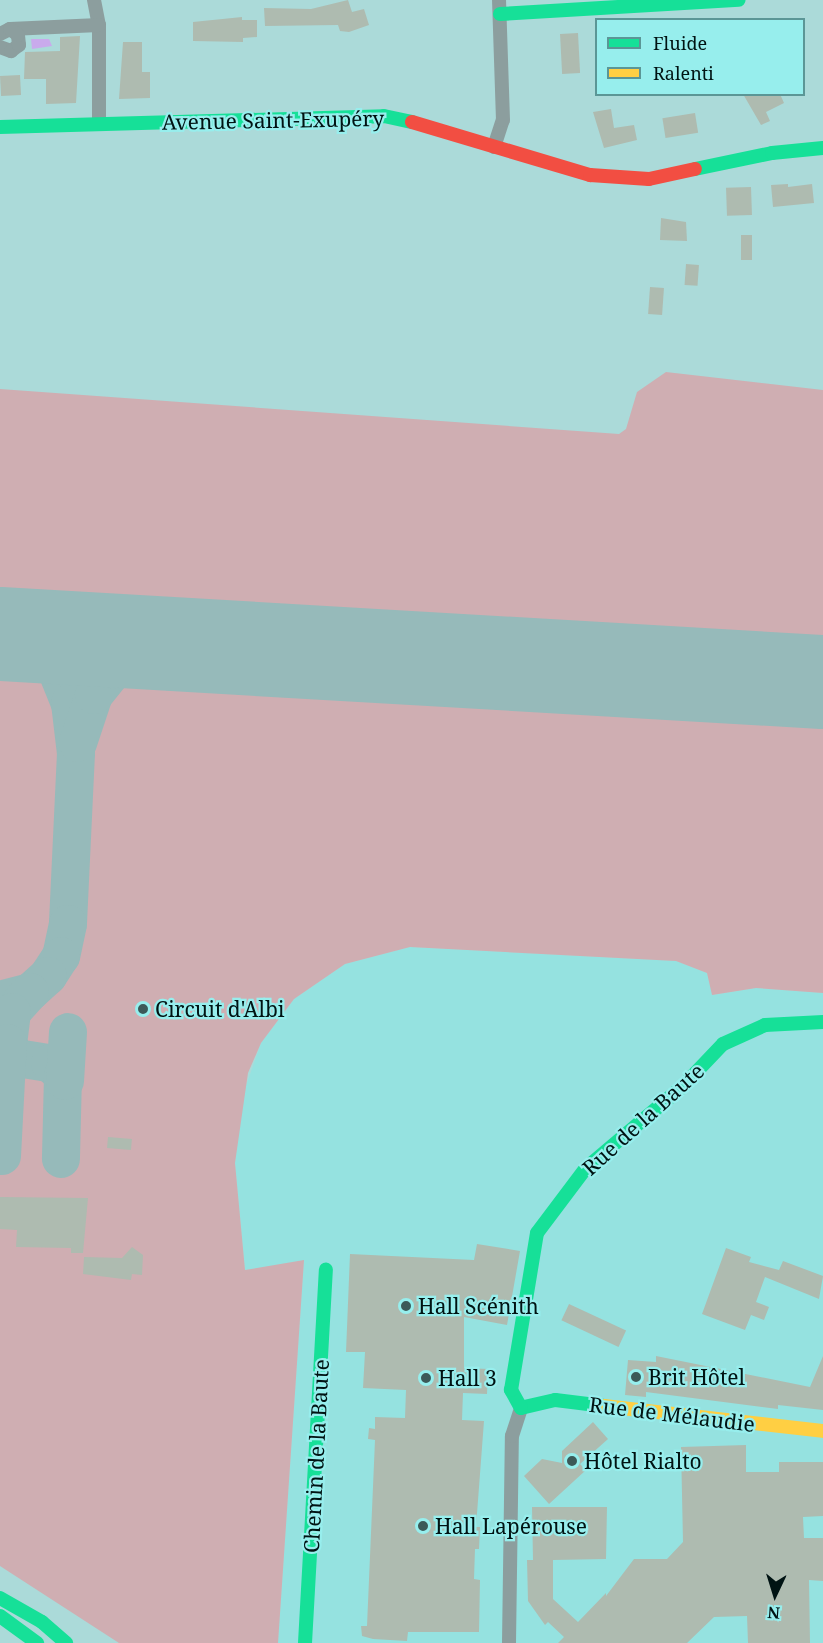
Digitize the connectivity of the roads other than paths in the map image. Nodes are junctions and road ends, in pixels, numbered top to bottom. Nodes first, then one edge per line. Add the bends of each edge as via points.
1 (94, 0) edge
2 (739, 0) edge
3 (500, 7) edge
4 (99, 25) junction
5 (5, 32) edge
6 (0, 47) edge
7 (99, 124) junction
8 (0, 127) edge
9 (494, 147) junction
10 (823, 148) edge
11 (823, 1022) edge
12 (326, 1270) dead end
13 (521, 1408) junction
14 (823, 1431) edge
15 (0, 1598) edge
16 (0, 1616) edge
17 (37, 1643) edge
18 (66, 1643) edge
19 (305, 1643) edge
20 (509, 1643) edge

1 - 4 street
2 - 3 street
3 - 9 street via 503,120
4 - 5 street
4 - 7 street
5 - 6 street via 18,35 19,45 11,51
7 - 8 street, Avenue Saint-Exupéry
7 - 9 street, Avenue Saint-Exupéry via 384,116 439,128
9 - 10 street, Avenue Saint-Exupéry via 590,175 649,179 772,153
11 - 13 street, Rue de la Baute via 765,1025 723,1044 682,1087 586,1168 537,1233 511,1390
12 - 19 street, Chemin de la Baute
13 - 14 street, Rue de Mélaudie via 555,1400
13 - 20 street via 512,1436
15 - 18 street via 42,1622
16 - 17 street

